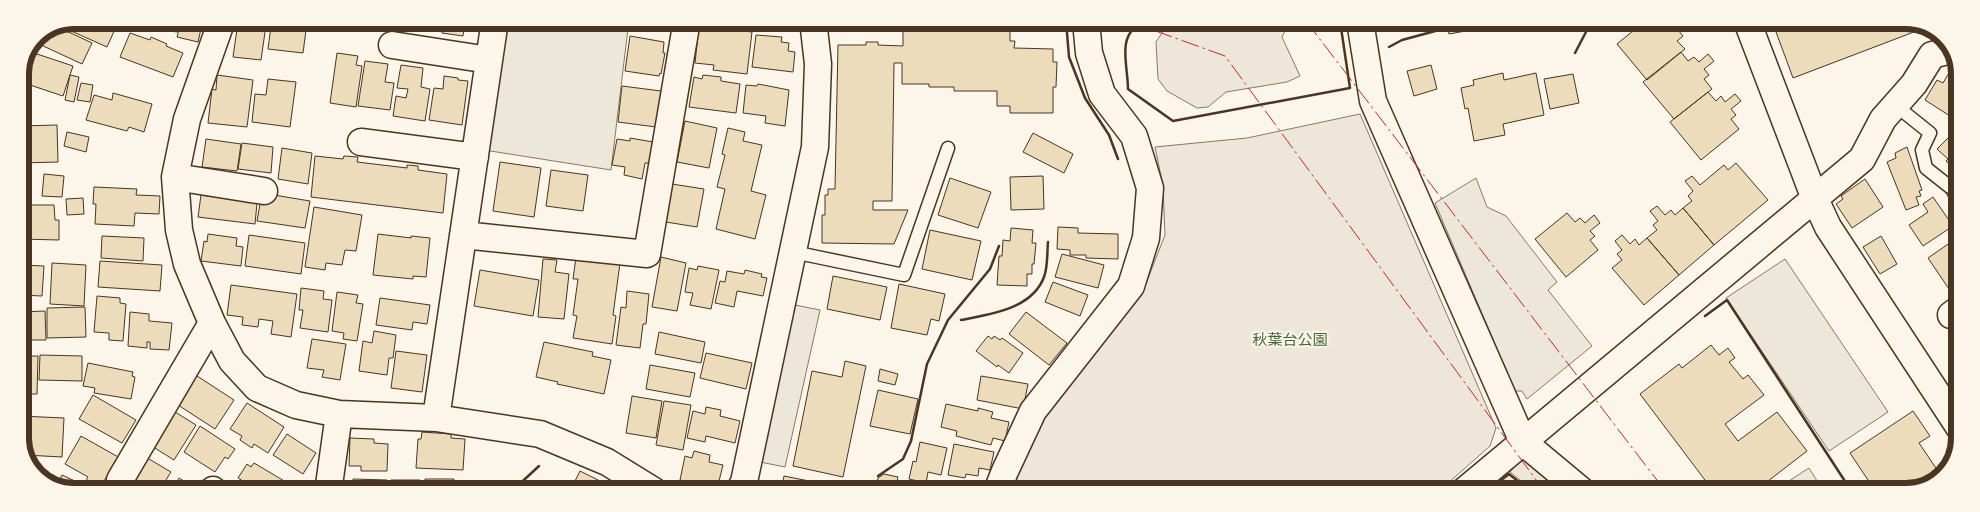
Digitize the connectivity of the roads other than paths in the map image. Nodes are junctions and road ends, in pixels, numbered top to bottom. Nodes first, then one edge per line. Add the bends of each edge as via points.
1 (219, 29) edge
2 (494, 29) edge
3 (686, 29) edge
4 (814, 29) edge
5 (1087, 29) edge
6 (1361, 29) edge
7 (1750, 29) edge
8 (392, 45) dead end
9 (1945, 51) edge
10 (489, 60) junction
11 (1895, 105) junction
12 (361, 142) dead end
13 (948, 148) dead end
14 (475, 157) junction
15 (175, 177) junction
16 (1950, 187) dead end
17 (264, 191) dead end
18 (1815, 198) junction
19 (464, 235) junction
20 (793, 252) junction
21 (212, 323) junction
22 (339, 414) junction
23 (1951, 415) edge
24 (436, 418) junction
25 (1523, 442) junction
26 (120, 480) dead end
27 (329, 483) edge
28 (641, 483) edge
29 (743, 483) edge
30 (1000, 483) edge
31 (1474, 483) edge
32 (1572, 483) edge

1 - 15 street via 187,119
2 - 10 street
3 - 19 street via 647,254
4 - 20 street via 818,64 815,147
5 - 30 street via 1089,53 1102,94 1134,136 1150,188 1146,238 1131,286 1033,411
6 - 25 street via 1373,101
7 - 18 street
8 - 10 street
9 - 11 street via 1932,54 1914,84
10 - 14 street
11 - 16 lane via 1930,133 1922,150 1926,168
11 - 18 street via 1883,119 1862,159
12 - 14 street
13 - 20 lane via 904,275
14 - 19 street
15 - 17 street
15 - 21 street via 179,230 187,264
18 - 23 street via 1828,227
18 - 25 street
19 - 24 street
20 - 29 street
21 - 22 street via 232,362 257,388 296,405
21 - 26 street
22 - 24 street
22 - 27 street
24 - 28 street via 540,434 607,462
25 - 31 street
25 - 32 street

